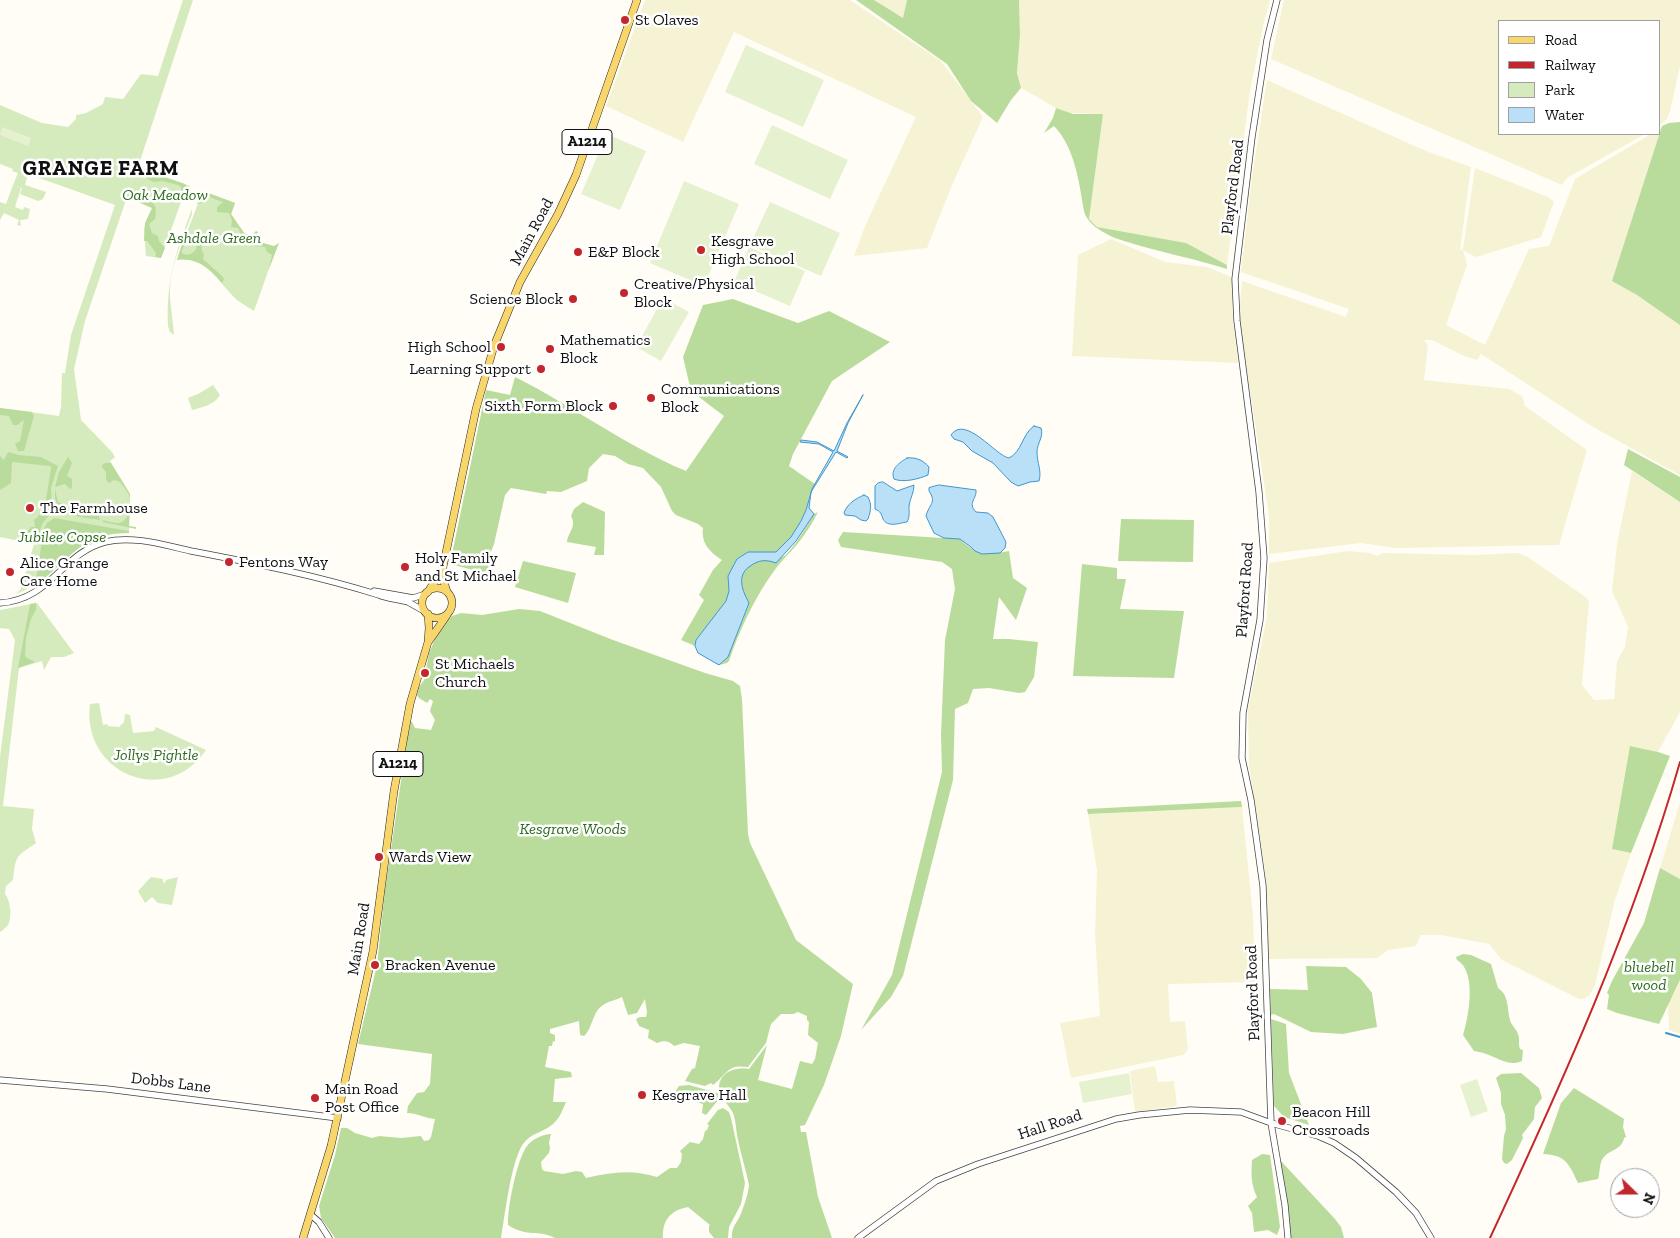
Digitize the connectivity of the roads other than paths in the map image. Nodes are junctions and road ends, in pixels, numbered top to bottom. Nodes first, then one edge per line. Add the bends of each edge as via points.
1 (637, 0) edge
2 (1277, 0) edge
3 (443, 567) junction
4 (447, 592) junction
5 (427, 593) junction
6 (400, 598) junction
7 (0, 603) edge
8 (427, 613) junction
9 (447, 615) junction
10 (428, 642) junction
11 (0, 1080) edge
12 (338, 1118) junction
13 (1271, 1123) junction
14 (311, 1214) junction
15 (304, 1238) edge
16 (329, 1238) edge
17 (858, 1238) edge
18 (1288, 1238) edge
19 (1431, 1238) edge

1 - 3 main road, Main Road / A1214 via 576,175 520,282 494,346 476,409
2 - 13 street, Playford Road via 1267,40 1252,137 1235,279 1264,558 1260,620 1243,713 1242,758 1263,886
3 - 4 main road, Main Road / A1214
3 - 5 main road, Main Road / A1214
4 - 5 main road via 435,588
4 - 9 main road via 452,602
5 - 6 street
5 - 8 main road via 423,604
6 - 7 street via 255,563 121,539 103,542 84,552 33,594
6 - 8 street
8 - 9 main road via 435,618
8 - 10 main road, Main Road / A1214
9 - 10 main road, Main Road / A1214
10 - 12 main road, Main Road / A1214 via 400,753 373,951
11 - 12 street, Dobbs Lane via 123,1090
12 - 14 main road, Main Road / A1214
13 - 17 street, Hall Road via 1241,1112 1208,1110 1116,1119 936,1181
13 - 18 street, Playford Road
13 - 19 street, Hall Road via 1318,1136 1356,1158 1416,1213
14 - 15 main road, Main Road / A1214
14 - 16 street

